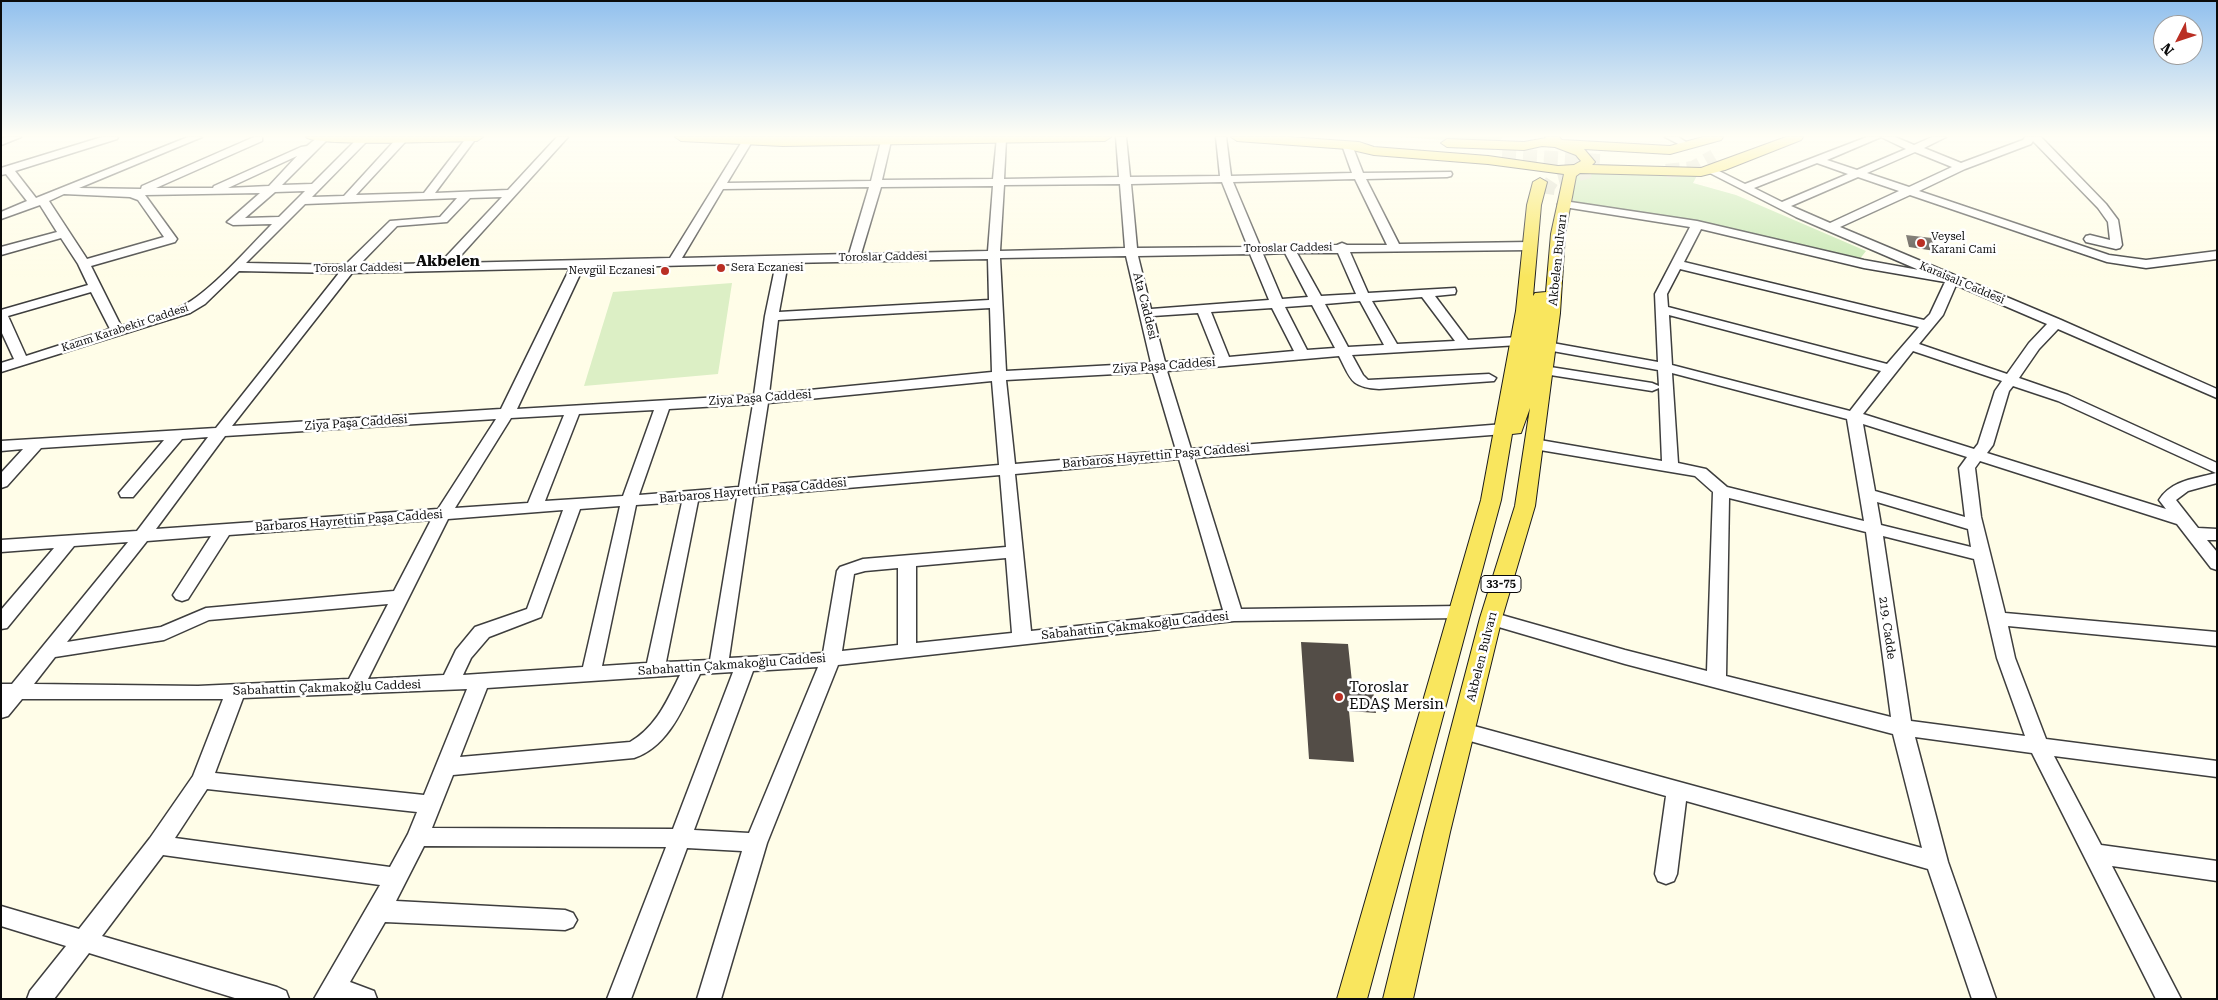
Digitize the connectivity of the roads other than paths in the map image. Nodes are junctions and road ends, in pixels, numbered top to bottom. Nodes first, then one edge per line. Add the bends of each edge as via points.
1 (18, 184) edge
2 (82, 184) edge
3 (156, 184) edge
4 (226, 184) edge
5 (277, 184) edge
6 (317, 184) edge
7 (361, 184) edge
8 (436, 184) edge
9 (520, 184) edge
10 (527, 184) edge
11 (876, 184) junction
12 (896, 184) edge
13 (998, 184) edge
14 (1125, 184) edge
15 (1228, 184) edge
16 (1362, 184) edge
17 (1544, 184) edge
18 (1547, 184) edge
19 (1552, 184) tunnel mouth
20 (1555, 184) tunnel mouth
21 (1569, 184) edge
22 (1739, 184) edge
23 (1755, 184) edge
24 (1836, 184) edge
25 (1889, 184) edge
26 (1926, 184) edge
27 (2081, 184) edge
28 (315, 186) junction
29 (720, 186) joint
30 (1550, 187) junction
31 (1746, 187) junction
32 (273, 188) junction
33 (64, 191) junction
34 (1911, 191) junction
35 (209, 192) junction
36 (512, 193) junction
37 (132, 194) junction
38 (467, 195) junction
39 (427, 196) junction
40 (347, 199) junction
41 (300, 201) junction
42 (39, 202) junction
43 (1782, 206) junction
44 (1, 216) edge
45 (282, 220) junction
46 (1697, 226) junction
47 (1831, 228) junction
48 (64, 234) junction
49 (2090, 239) dead end
50 (1394, 246) junction
51 (1530, 246) junction
52 (1289, 248) junction
53 (1342, 248) junction
54 (1254, 249) junction
55 (1, 251) edge
56 (1131, 252) junction
57 (994, 254) junction
58 (2217, 255) edge
59 (854, 257) junction
60 (783, 259) junction
61 (674, 261) junction
62 (579, 263) junction
63 (84, 264) junction
64 (1676, 264) junction
65 (448, 266) junction
66 (236, 267) junction
67 (348, 269) junction
68 (1952, 279) junction
69 (94, 287) junction
70 (1450, 291) dead end
71 (1426, 293) junction
72 (1364, 298) junction
73 (1317, 302) junction
74 (996, 304) junction
75 (1277, 304) junction
76 (1203, 309) junction
77 (1662, 309) junction
78 (1146, 313) junction
79 (1, 315) edge
80 (772, 316) junction
81 (2056, 323) junction
82 (1927, 325) junction
83 (117, 331) junction
84 (1519, 341) junction
85 (1464, 344) junction
86 (1910, 345) junction
87 (1547, 346) junction
88 (1393, 348) junction
89 (1343, 351) junction
90 (1303, 354) junction
91 (22, 361) junction
92 (1224, 362) junction
93 (1160, 367) junction
94 (1664, 367) junction
95 (1, 368) edge
96 (1890, 369) junction
97 (1544, 370) junction
98 (999, 376) junction
99 (1489, 378) dead end
100 (2010, 379) junction
101 (1652, 386) dead end
102 (2217, 394) edge
103 (761, 399) junction
104 (664, 404) junction
105 (574, 409) junction
106 (507, 413) junction
107 (1854, 416) junction
108 (1504, 429) junction
109 (220, 432) junction
110 (177, 435) junction
111 (36, 444) junction
112 (1534, 444) junction
113 (1, 446) edge
114 (1186, 454) junction
115 (1977, 456) junction
116 (1670, 467) junction
117 (1009, 469) junction
118 (2217, 469) edge
119 (2217, 478) edge
120 (1, 483) edge
121 (1721, 491) junction
122 (746, 492) junction
123 (127, 494) dead end
124 (1868, 494) junction
125 (691, 496) junction
126 (1491, 500) junction
127 (629, 501) junction
128 (573, 505) junction
129 (534, 508) junction
130 (442, 515) junction
131 (2182, 520) junction
132 (1975, 526) junction
133 (1873, 528) junction
134 (224, 530) junction
135 (2192, 533) junction
136 (144, 535) junction
137 (2217, 535) edge
138 (69, 541) junction
139 (1, 546) edge
140 (1016, 552) junction
141 (1982, 555) junction
142 (907, 562) junction
143 (2217, 564) edge
144 (182, 595) dead end
145 (401, 597) junction
146 (1460, 612) junction
147 (1234, 615) junction
148 (1491, 618) junction
149 (1997, 619) junction
150 (1, 623) edge
151 (1022, 638) junction
152 (2217, 639) edge
153 (907, 650) junction
154 (51, 651) junction
155 (830, 659) junction
156 (746, 664) junction
157 (718, 666) junction
158 (694, 667) junction
159 (655, 670) junction
160 (591, 674) junction
161 (1716, 680) junction
162 (480, 681) junction
163 (450, 682) junction
164 (355, 686) junction
165 (10, 691) edge
166 (236, 691) junction
167 (1, 711) edge
168 (1902, 728) junction
169 (1463, 731) junction
170 (2039, 748) junction
171 (446, 767) junction
172 (2217, 769) edge
173 (202, 780) junction
174 (1677, 790) junction
175 (432, 805) junction
176 (418, 838) junction
177 (680, 838) junction
178 (756, 842) junction
179 (158, 846) junction
180 (2094, 854) junction
181 (1937, 862) junction
182 (2217, 871) edge
183 (1666, 874) dead end
184 (397, 878) junction
185 (380, 911) junction
186 (1, 916) edge
187 (565, 920) dead end
188 (85, 940) junction
189 (330, 993) edge
190 (38, 999) edge
191 (277, 999) edge
192 (365, 999) edge
193 (619, 999) edge
194 (709, 999) edge
195 (1352, 999) edge
196 (1398, 999) edge
197 (1984, 999) edge
198 (2169, 999) edge

1 - 42 street
2 - 33 street
3 - 37 street
4 - 35 street
5 - 32 street
6 - 28 street, Kazım Karabekir Caddesi
7 - 40 street
8 - 39 street
9 - 36 street
10 - 65 street
11 - 12 street
11 - 29 street
11 - 59 street
13 - 57 street
14 - 56 street, Ata Caddesi
15 - 54 street
16 - 50 street
17 - 30 main road
18 - 30 main road
19 - 30 main road
20 - 30 main road, Akbelen Bulvarı / 33-75
21 - 30 main road
22 - 31 street, Karaisalı Caddesi
23 - 31 street
24 - 43 street
25 - 34 street
26 - 34 street
27 - 49 street via 2114,222 2116,245
28 - 32 street
28 - 41 street, Kazım Karabekir Caddesi
29 - 61 street
30 - 46 street via 1632,213
30 - 51 main road, Akbelen Bulvarı / 33-75 via 1534,205
30 - 87 main road, Akbelen Bulvarı / 33-75 via 1558,234
30 - 126 main road, 33-75 via 1541,295 1524,397
31 - 43 street, Karaisalı Caddesi
32 - 35 street
32 - 45 street via 233,222
33 - 37 street
33 - 42 street
34 - 47 street
34 - 58 street via 2116,260 2146,264
35 - 37 street
36 - 38 street
36 - 65 street
37 - 63 street via 142,198 171,240
38 - 39 street
38 - 67 street via 443,220 390,225
39 - 40 street
40 - 41 street
41 - 45 street, Kazım Karabekir Caddesi
42 - 44 street
42 - 48 street
43 - 47 street, Karaisalı Caddesi
45 - 66 street, Kazım Karabekir Caddesi
46 - 64 street
46 - 68 street via 1864,264
47 - 68 street, Karaisalı Caddesi
48 - 55 street
48 - 63 street
50 - 51 street, Toroslar Caddesi
50 - 53 street, Toroslar Caddesi
51 - 84 main road, Akbelen Bulvarı / 33-75
52 - 53 street, Toroslar Caddesi
52 - 54 street, Toroslar Caddesi
52 - 73 street
53 - 72 street
54 - 56 street, Toroslar Caddesi
54 - 75 street
56 - 57 street, Toroslar Caddesi
56 - 78 street, Ata Caddesi
57 - 59 street, Toroslar Caddesi
57 - 74 street
59 - 60 street, Toroslar Caddesi
60 - 61 street, Toroslar Caddesi
60 - 80 street
61 - 62 street, Toroslar Caddesi
62 - 65 street, Toroslar Caddesi
62 - 106 street
63 - 69 street
64 - 77 street via 1661,294
64 - 82 street
65 - 67 street, Toroslar Caddesi
66 - 67 street, Toroslar Caddesi
66 - 83 street, Kazım Karabekir Caddesi via 200,301 185,310
67 - 109 street
68 - 81 street, Karaisalı Caddesi
68 - 82 street via 1936,315
69 - 79 street
69 - 83 street
70 - 71 street
71 - 72 street
71 - 85 street
72 - 73 street
72 - 88 street
73 - 75 street
73 - 89 street
74 - 80 street
74 - 98 street
75 - 76 street
75 - 90 street
76 - 78 street
76 - 92 street
77 - 94 street
77 - 96 street
78 - 93 street, Ata Caddesi
79 - 91 street
80 - 103 street
81 - 100 street
81 - 102 street, Karaisalı Caddesi
82 - 86 street
83 - 91 street, Kazım Karabekir Caddesi
84 - 85 street, Ziya Paşa Caddesi
84 - 108 main road, Akbelen Bulvarı / 33-75
85 - 88 street, Ziya Paşa Caddesi
86 - 96 street
86 - 100 street
87 - 94 street
87 - 97 main road, Akbelen Bulvarı / 33-75
88 - 89 street, Ziya Paşa Caddesi
89 - 90 street, Ziya Paşa Caddesi
89 - 99 street via 1356,377 1364,384
90 - 92 street, Ziya Paşa Caddesi
91 - 95 street, Kazım Karabekir Caddesi
92 - 93 street, Ziya Paşa Caddesi
93 - 98 street, Ziya Paşa Caddesi
93 - 114 street, Ata Caddesi
94 - 107 street
94 - 116 street
96 - 107 street
97 - 101 street
97 - 112 main road, Akbelen Bulvarı / 33-75
98 - 103 street, Ziya Paşa Caddesi
98 - 117 street
100 - 115 street via 2002,390 1985,445
100 - 118 street via 2063,398
103 - 104 street, Ziya Paşa Caddesi
103 - 122 street
104 - 105 street, Ziya Paşa Caddesi
104 - 127 street
105 - 106 street, Ziya Paşa Caddesi
105 - 129 street
106 - 109 street, Ziya Paşa Caddesi
106 - 130 street
107 - 115 street
107 - 124 street, 219. Cadde
108 - 114 street, Barbaros Hayrettin Paşa Caddesi
108 - 126 main road, Akbelen Bulvarı / 33-75
109 - 110 street, Ziya Paşa Caddesi
109 - 136 street
110 - 111 street, Ziya Paşa Caddesi
110 - 123 street
111 - 113 street, Ziya Paşa Caddesi
111 - 120 street
112 - 116 street
112 - 148 main road, Akbelen Bulvarı / 33-75 via 1525,506
114 - 117 street, Barbaros Hayrettin Paşa Caddesi
114 - 147 street, Ata Caddesi
115 - 131 street
115 - 132 street via 1967,468
116 - 121 street via 1700,472
117 - 122 street, Barbaros Hayrettin Paşa Caddesi
117 - 140 street
119 - 131 street via 2171,493 2167,500
121 - 133 street
121 - 161 street
122 - 125 street, Barbaros Hayrettin Paşa Caddesi
122 - 157 street
124 - 132 street
124 - 133 street, 219. Cadde
125 - 127 street, Barbaros Hayrettin Paşa Caddesi
125 - 159 street
126 - 146 main road, Akbelen Bulvarı / 33-75
127 - 128 street, Barbaros Hayrettin Paşa Caddesi
127 - 160 street
128 - 129 street, Barbaros Hayrettin Paşa Caddesi
128 - 163 street via 535,613 482,632 463,655
129 - 130 street, Barbaros Hayrettin Paşa Caddesi
130 - 134 street, Barbaros Hayrettin Paşa Caddesi
130 - 145 street
131 - 135 street
132 - 141 street
133 - 141 street
133 - 168 street, 219. Cadde
134 - 136 street, Barbaros Hayrettin Paşa Caddesi
134 - 144 street
135 - 137 street
135 - 143 street
136 - 138 street, Barbaros Hayrettin Paşa Caddesi
136 - 154 street
138 - 139 street, Barbaros Hayrettin Paşa Caddesi
138 - 150 street
140 - 142 street
140 - 151 street
141 - 149 street
142 - 153 street
142 - 155 street via 863,565 846,571
145 - 154 street via 206,614 164,633
145 - 164 street
146 - 147 street, Sabahattin Çakmakoğlu Caddesi
146 - 195 main road, Akbelen Bulvarı / 33-75
147 - 151 street, Sabahattin Çakmakoğlu Caddesi
148 - 161 street
148 - 169 main road, Akbelen Bulvarı / 33-75
149 - 152 street
149 - 170 street via 2006,658
151 - 153 street, Sabahattin Çakmakoğlu Caddesi
153 - 155 street, Sabahattin Çakmakoğlu Caddesi
154 - 165 street
155 - 156 street, Sabahattin Çakmakoğlu Caddesi
155 - 178 street
156 - 157 street, Sabahattin Çakmakoğlu Caddesi
156 - 177 street
157 - 158 street, Sabahattin Çakmakoğlu Caddesi
158 - 159 street, Sabahattin Çakmakoğlu Caddesi
158 - 171 street via 657,734 634,750
159 - 160 street, Sabahattin Çakmakoğlu Caddesi
160 - 162 street, Sabahattin Çakmakoğlu Caddesi
161 - 168 street
162 - 163 street, Sabahattin Çakmakoğlu Caddesi
162 - 171 street
163 - 164 street, Sabahattin Çakmakoğlu Caddesi
164 - 166 street, Sabahattin Çakmakoğlu Caddesi
165 - 166 street, Sabahattin Çakmakoğlu Caddesi
165 - 167 street
166 - 173 street
168 - 170 street
168 - 181 street, 219. Cadde
169 - 174 street
169 - 196 main road, Akbelen Bulvarı / 33-75
170 - 172 street
170 - 180 street
171 - 175 street
173 - 175 street
173 - 179 street
174 - 181 street
174 - 183 street
175 - 176 street
176 - 177 street
176 - 184 street
177 - 178 street
177 - 193 street
178 - 194 street
179 - 184 street
179 - 188 street
180 - 182 street
180 - 198 street
181 - 197 street, 219. Cadde
184 - 185 street
185 - 187 street
185 - 189 street
186 - 188 street
188 - 190 street
188 - 191 street
189 - 192 street

